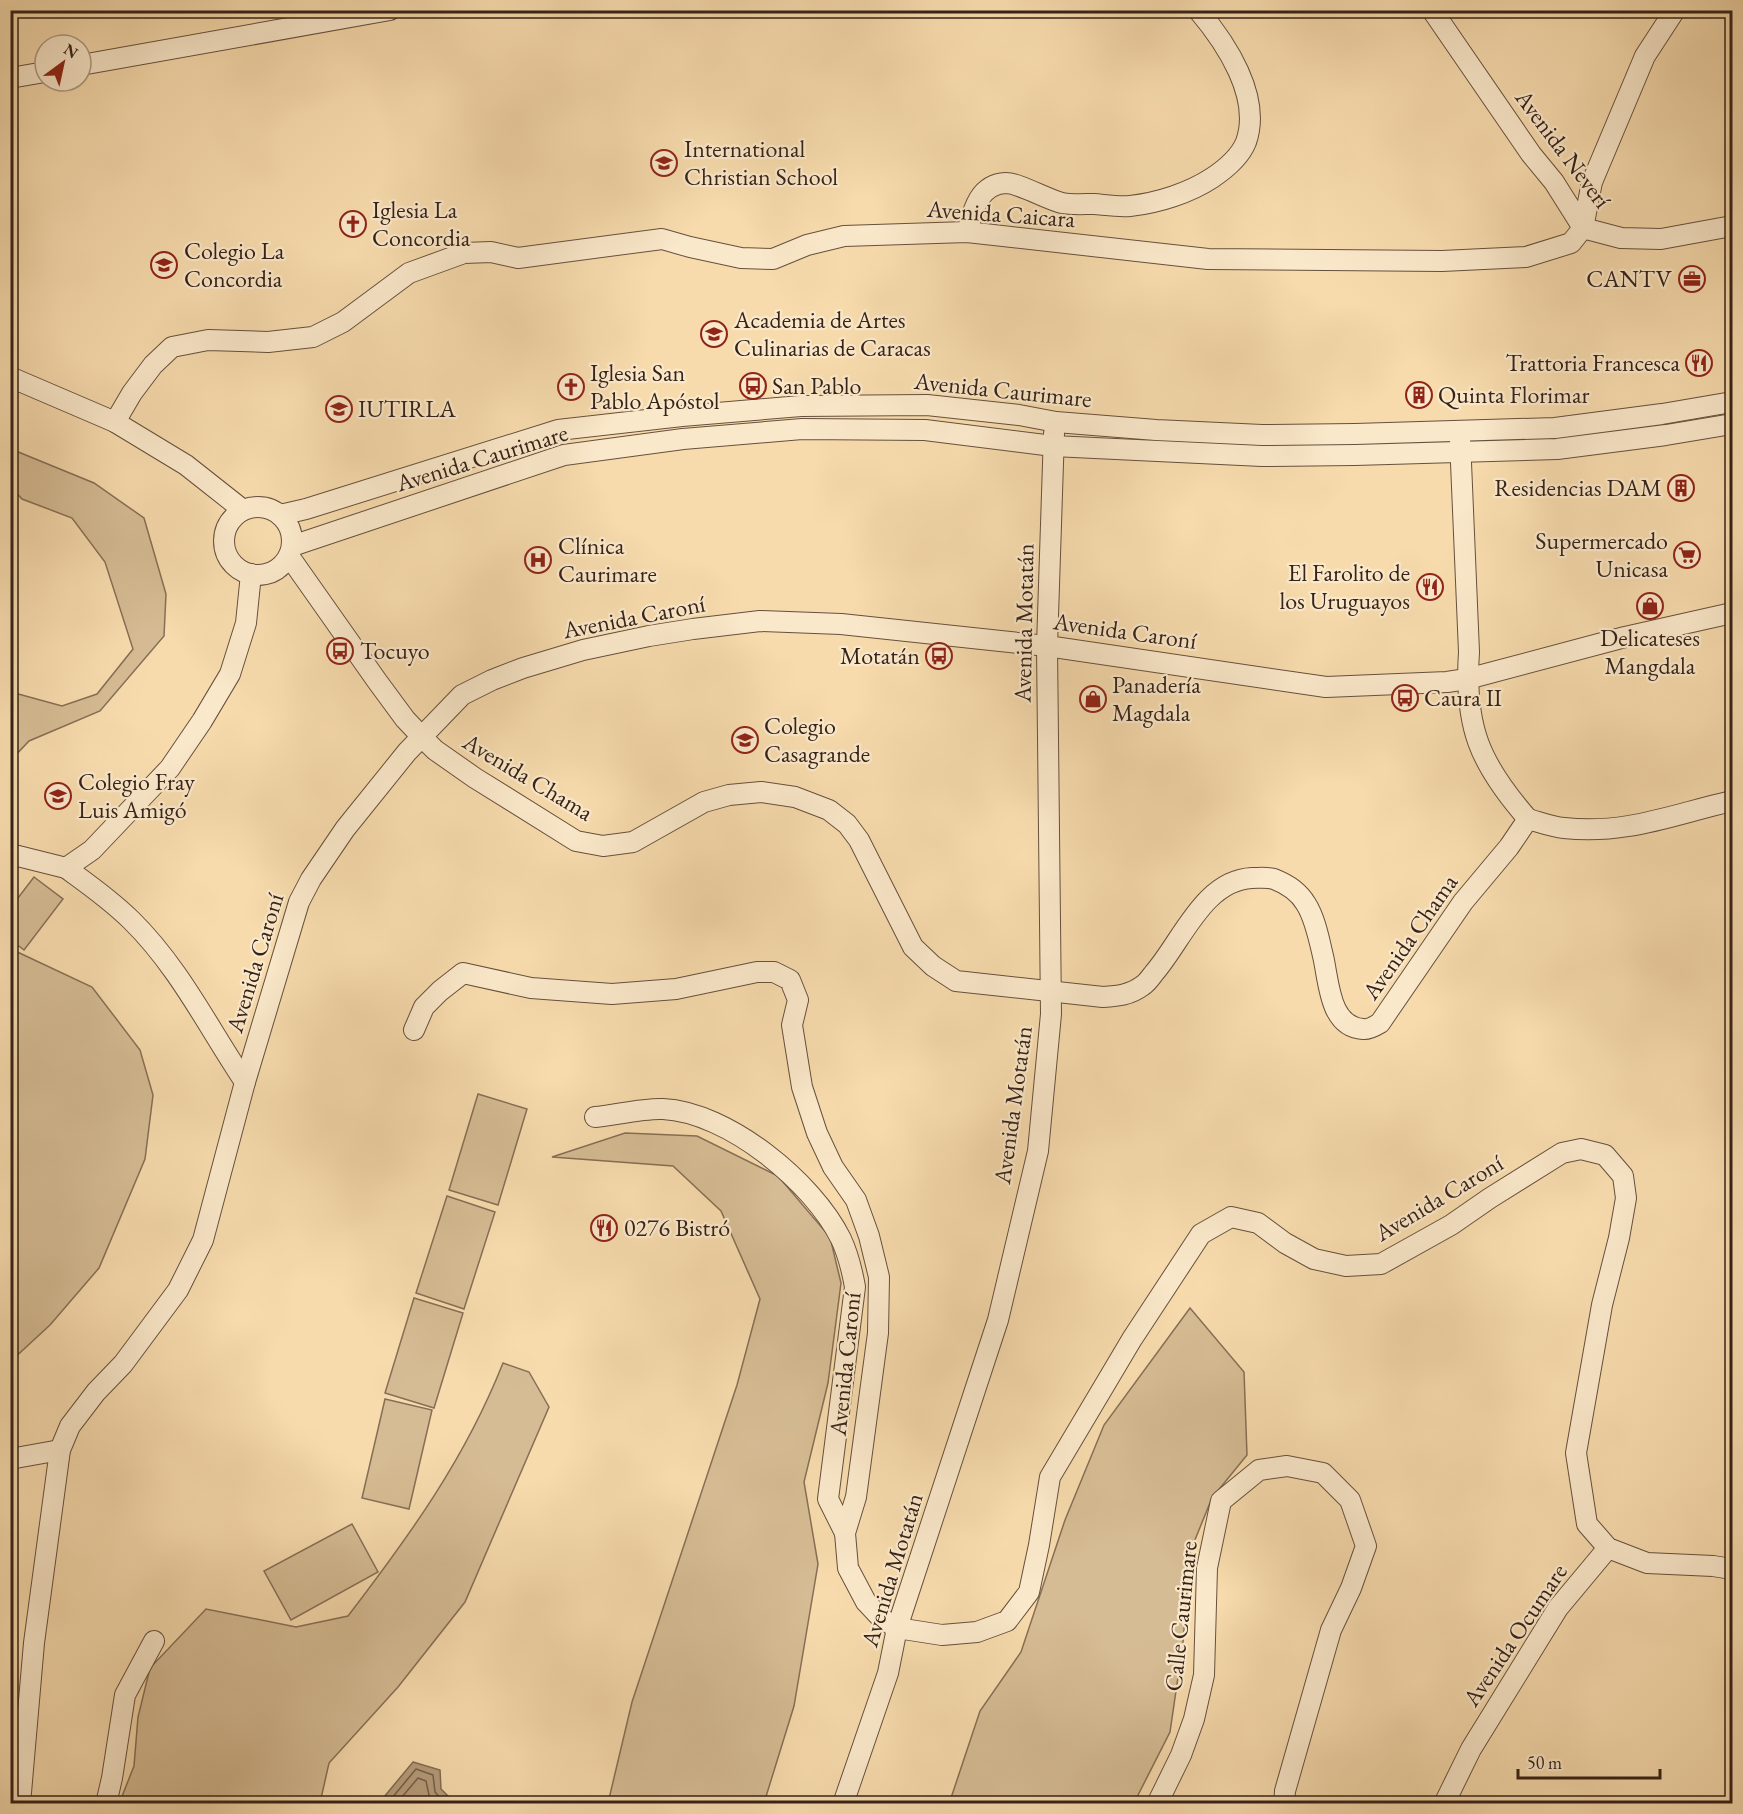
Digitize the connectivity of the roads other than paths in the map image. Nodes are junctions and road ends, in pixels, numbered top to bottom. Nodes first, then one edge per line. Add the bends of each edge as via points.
1 (390, 10) edge
2 (1198, 10) edge
3 (1432, 10) edge
4 (1675, 10) edge
5 (93, 63) edge
6 (33, 74) edge
7 (10, 78) edge
8 (1732, 226) edge
9 (1583, 228) junction
10 (967, 232) junction
11 (10, 377) edge
12 (1732, 402) edge
13 (115, 422) junction
14 (1056, 422) junction
15 (1732, 424) edge
16 (1460, 430) junction
17 (1053, 446) junction
18 (1461, 451) junction
19 (243, 510) junction
20 (280, 515) junction
21 (290, 551) junction
22 (251, 574) junction
23 (1732, 613) edge
24 (1047, 646) junction
25 (1467, 679) junction
26 (421, 736) junction
27 (1732, 801) edge
28 (1528, 819) junction
29 (10, 854) edge
30 (66, 868) junction
31 (1051, 991) junction
32 (414, 1030) dead end
33 (245, 1082) junction
34 (595, 1118) dead end
35 (60, 1450) junction
36 (10, 1459) edge
37 (845, 1533) junction
38 (1608, 1548) junction
39 (1732, 1569) edge
40 (897, 1628) junction
41 (154, 1641) dead end
42 (20, 1803) edge
43 (106, 1803) edge
44 (843, 1803) edge
45 (1157, 1803) edge
46 (1284, 1803) edge
47 (1444, 1803) edge

1 - 5 street
2 - 10 street via 1234,63 1248,101 1245,143 1233,161 1199,186 1130,206 1062,203 1007,183 988,188 974,204
3 - 9 street, Avenida Neverí
4 - 9 street via 1645,56 1592,182
6 - 7 street
8 - 9 street, Avenida Neverí via 1661,239 1621,238
9 - 10 street, Avenida Caicara via 1571,243 1526,257 1442,261 1208,259
10 - 13 street, Avenida Caicara via 844,236 773,259 741,258 662,238 518,258 491,252 464,253 409,273 343,322 313,337 268,342 208,340 172,347 153,365
11 - 13 street
12 - 16 street, Avenida Caurimare via 1555,428
13 - 19 street via 186,465
14 - 16 street, Avenida Caurimare via 1262,435
14 - 17 street, Avenida Motatán
14 - 20 street, Avenida Caurimare via 927,405 801,406 558,430
15 - 18 street, Avenida Caurimare via 1557,448
16 - 18 street
17 - 18 street, Avenida Caurimare via 1262,456
17 - 21 street, Avenida Caurimare via 925,430 802,429 564,455
17 - 24 street, Avenida Motatán
18 - 25 street
19 - 20 street via 257,507
19 - 22 street via 233,516 228,526 225,550 239,569
20 - 21 street via 292,532
21 - 22 street via 274,571
21 - 26 street, Avenida Chama via 384,691
22 - 30 street via 246,623 230,674 202,721 170,768 92,850
23 - 25 street, Avenida Caroní
24 - 25 street, Avenida Caroní via 1326,687
24 - 26 street, Avenida Caroní via 829,623 760,621 693,628 583,650 492,680 462,695
24 - 31 street, Avenida Motatán
25 - 28 street via 1475,736 1485,763
26 - 31 street, Avenida Chama via 475,778 576,841 603,846 633,842 704,802 729,795 761,792 795,797 829,810 848,824 859,840 913,947 933,966 956,981
26 - 33 street, Avenida Caroní via 345,829 299,902
27 - 28 street via 1649,824 1596,830 1562,828
28 - 31 street, Avenida Chama via 1463,902 1380,1023 1365,1030 1350,1026 1339,1016 1306,904 1291,887 1272,878 1223,886 1197,911 1143,985 1126,995 1103,997
29 - 30 street
30 - 33 street via 132,920 166,960
31 - 40 street, Avenida Motatán via 1038,1151 998,1320
32 - 37 street, Avenida Caroní via 424,1007 463,973 531,988 612,994 676,989 758,972 774,972 790,980 798,1000 792,1025 802,1087 833,1167 856,1200 879,1277 878,1333 856,1497
33 - 35 street, Avenida Caroní via 203,1240 178,1290 70,1426
34 - 37 street, Avenida Caroní via 662,1109 711,1121 765,1153 795,1178 840,1237 855,1287 828,1499
35 - 36 street
35 - 42 street, Avenida Caroní via 34,1642
37 - 40 street, Avenida Caroní via 848,1568 866,1602 880,1618
38 - 39 street via 1647,1563
38 - 40 street, Avenida Caroní via 1587,1524 1576,1453 1626,1198 1623,1176 1605,1155 1581,1149 1562,1154 1451,1226 1381,1263 1346,1266 1314,1258 1258,1224 1231,1217 1201,1234 1132,1339 1050,1477 1029,1592 1007,1621 977,1632 942,1635
38 - 47 street, Avenida Ocumare via 1558,1608 1470,1749
40 - 44 street, Avenida Motatán via 888,1673
41 - 43 street via 125,1695
45 - 46 street, Calle Caurimare via 1194,1719 1204,1675 1207,1568 1221,1501 1258,1470 1287,1466 1323,1473 1350,1500 1366,1546 1331,1630 1284,1791

